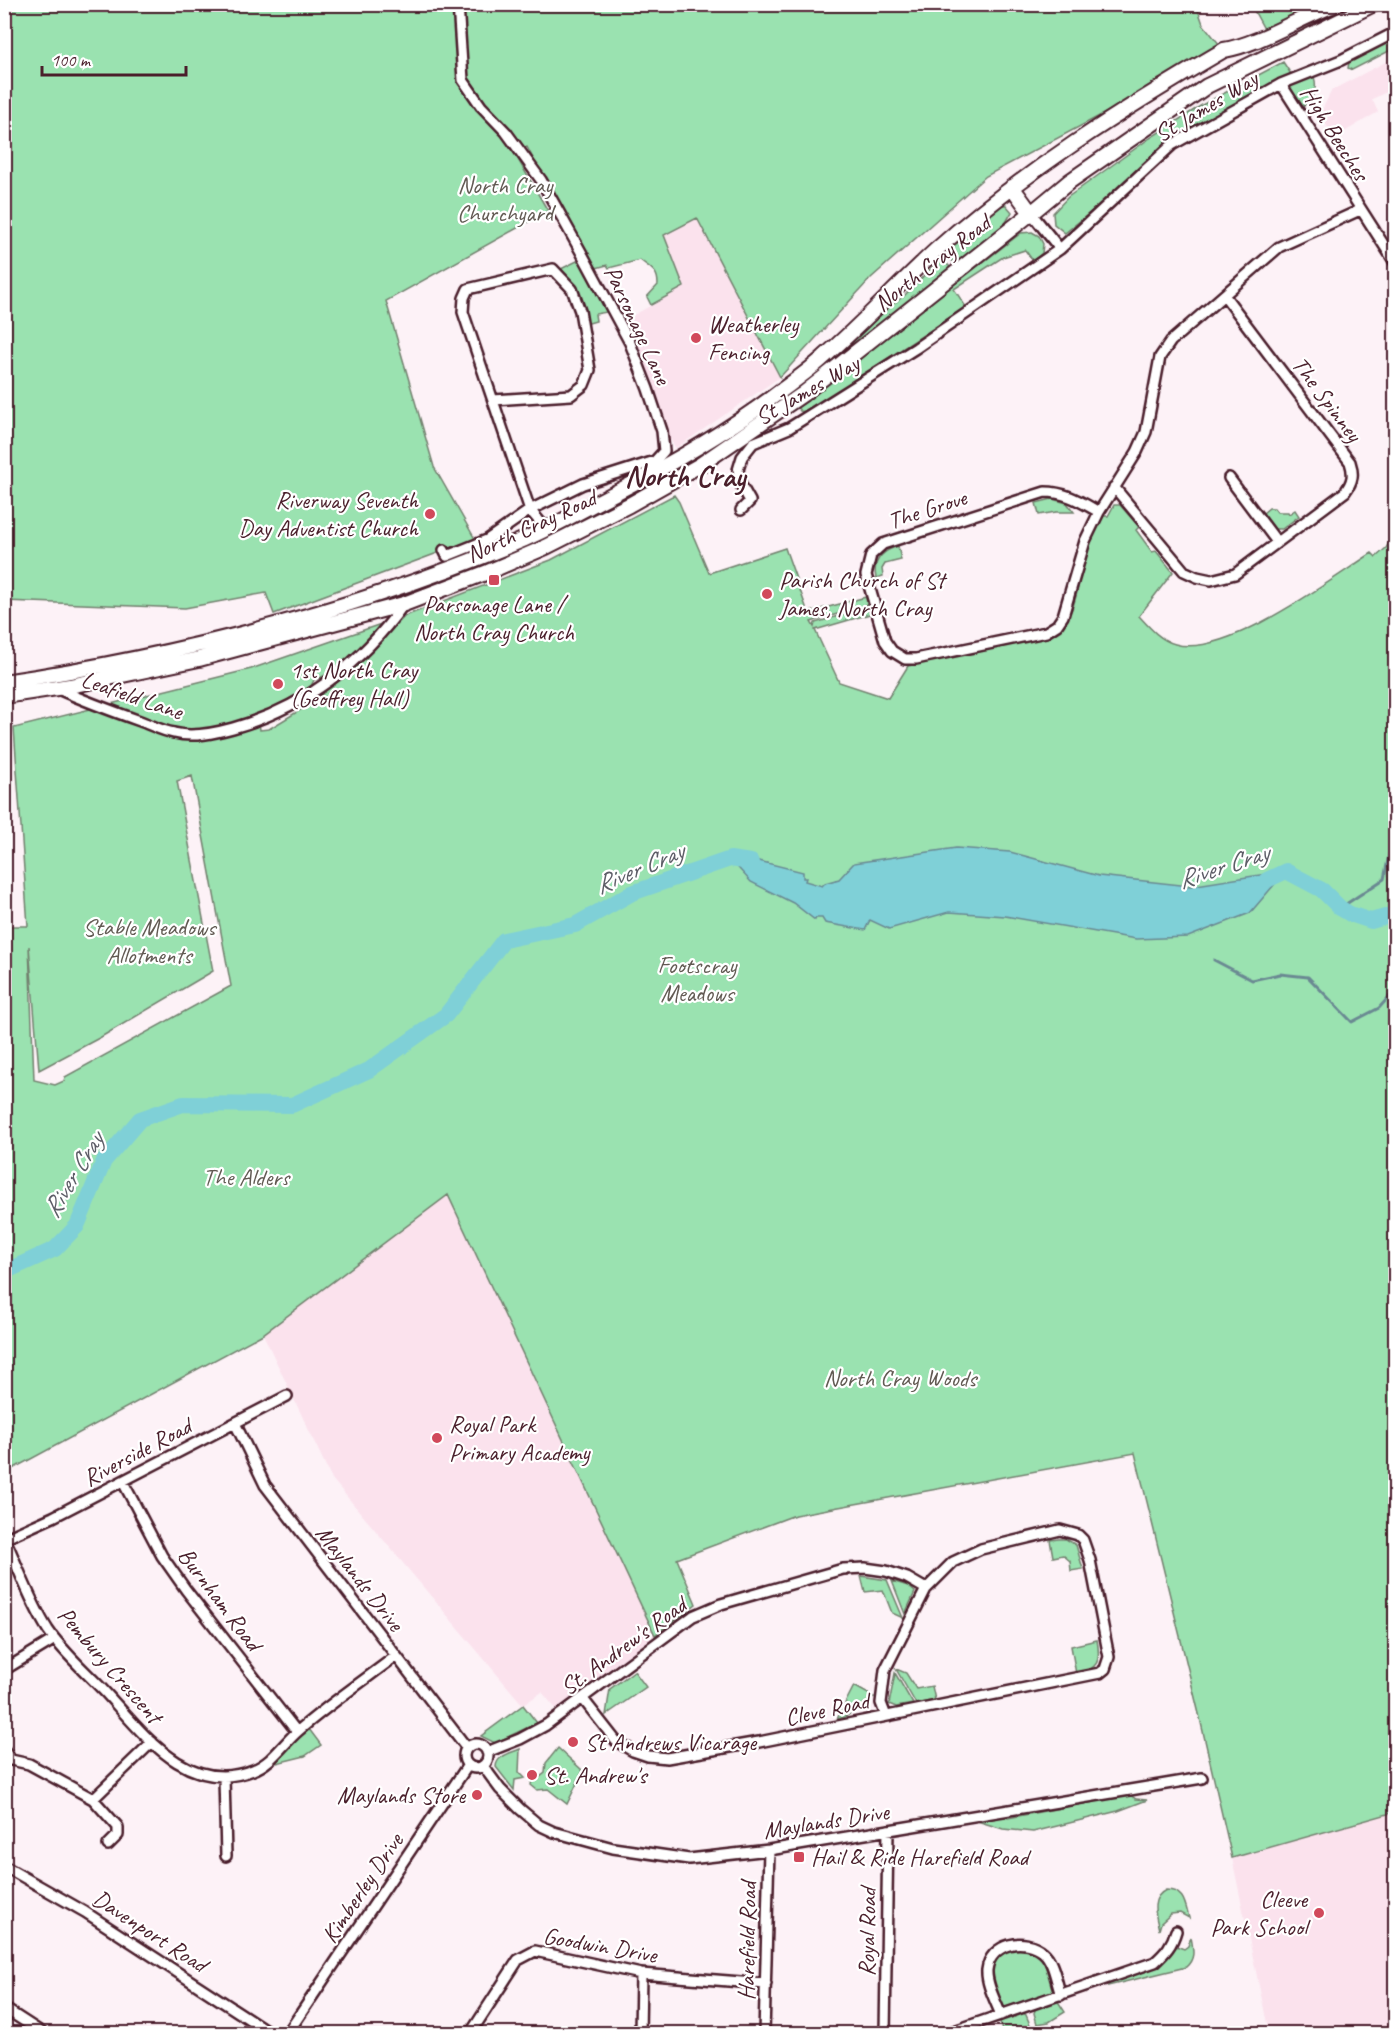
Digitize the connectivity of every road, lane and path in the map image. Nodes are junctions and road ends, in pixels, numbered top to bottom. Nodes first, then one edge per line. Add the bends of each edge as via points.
1 (458, 4) edge
2 (1336, 4) edge
3 (1374, 4) edge
4 (1395, 32) edge
5 (1281, 84) junction
6 (1012, 187) junction
7 (1360, 210) junction
8 (1031, 213) junction
9 (1059, 249) junction
10 (1395, 264) edge
11 (1224, 295) junction
12 (493, 400) junction
13 (1229, 478) dead end
14 (1114, 487) junction
15 (531, 510) junction
16 (741, 510) dead end
17 (1099, 512) junction
18 (546, 529) junction
19 (1277, 542) junction
20 (444, 550) dead end
21 (404, 604) junction
22 (4, 682) edge
23 (56, 688) junction
24 (4, 696) edge
25 (287, 1396) dead end
26 (235, 1423) junction
27 (123, 1482) junction
28 (5, 1539) edge
29 (926, 1589) junction
30 (55, 1639) junction
31 (396, 1656) junction
32 (4, 1670) edge
33 (583, 1699) junction
34 (886, 1716) junction
35 (297, 1732) junction
36 (152, 1742) junction
37 (467, 1748) junction
38 (4, 1750) edge
39 (488, 1752) junction
40 (8, 1765) edge
41 (468, 1765) junction
42 (483, 1766) junction
43 (224, 1777) junction
44 (1202, 1778) dead end
45 (93, 1799) junction
46 (888, 1830) junction
47 (108, 1845) dead end
48 (769, 1850) junction
49 (226, 1856) dead end
50 (4, 1866) edge
51 (1176, 1931) dead end
52 (641, 1974) junction
53 (766, 1984) junction
54 (1061, 1995) junction
55 (4, 2008) edge
56 (1001, 2015) junction
57 (44, 2034) edge
58 (272, 2034) edge
59 (287, 2034) edge
60 (470, 2034) edge
61 (640, 2034) edge
62 (764, 2034) edge
63 (885, 2034) edge
64 (945, 2034) edge

1 - 15 street, Parsonage Lane via 463,80 541,180 630,343 662,431 664,451 655,461 583,484
2 - 6 main road, North Cray Road via 1240,48 1224,50 1136,101
3 - 8 main road, North Cray Road via 1208,86 1070,181
4 - 5 street, St James Way via 1341,60
5 - 7 street, High Beeches
5 - 9 street, St James Way via 1172,145
6 - 8 main road
6 - 18 main road, North Cray Road via 936,250 823,358 772,398 692,452
7 - 10 street, High Beeches
7 - 11 street, The Grove via 1279,247
8 - 9 street
8 - 21 main road, North Cray Road via 803,394 700,465 546,547
9 - 16 street, St James Way via 916,348 789,428 753,443 738,470 741,485 753,503
11 - 14 street, The Grove via 1171,341 1160,357 1146,432
11 - 19 street, The Spinney via 1350,462 1353,472 1352,483 1345,492
12 - 12 street via 571,395 584,385 590,370 580,310 572,289 553,269 468,289 463,312
12 - 15 street
13 - 19 street
14 - 17 street, The Grove
14 - 19 street, The Spinney via 1172,558 1184,571 1197,577 1211,580 1235,574
15 - 18 street
15 - 20 street, Parsonage Lane via 487,540 447,556
17 - 17 street, The Grove via 1070,496 1046,492 883,544 870,555 866,575 885,641 905,659 915,659 1046,632 1063,616
18 - 22 main road, North Cray Road via 331,610 213,641
21 - 23 main road, North Cray Road via 199,660
21 - 23 street, Leafield Lane via 376,639 311,694 278,711 212,734 176,734
23 - 24 main road, North Cray Road
25 - 26 street, Riverside Road
26 - 27 street, Riverside Road
26 - 31 street, Maylands Drive via 265,1485
27 - 28 street, Riverside Road
27 - 35 street, Burnham Road via 162,1556
28 - 30 street, Pembury Crescent
29 - 33 street, St. Andrew's Road via 886,1571 843,1569 721,1604 693,1616
29 - 34 street via 885,1670 881,1703
29 - 34 street, Cleve Road via 953,1562 973,1551 1051,1531 1069,1531 1083,1540 1090,1560 1108,1657 1100,1673
30 - 32 street
30 - 36 street, Pembury Crescent
31 - 35 street, Pembury Crescent
31 - 37 street, Maylands Drive
33 - 34 street, Cleve Road via 616,1741 648,1756 667,1758
33 - 39 street, St. Andrew's Road via 546,1725
35 - 43 street, Pembury Crescent via 260,1767
36 - 43 street, Pembury Crescent via 188,1769
36 - 45 street
37 - 39 street via 475,1744
37 - 41 street via 464,1757
38 - 40 street
39 - 42 street
40 - 45 street via 29,1764
41 - 42 street
41 - 59 street, Kimberley Drive
42 - 48 street, Maylands Drive via 500,1789 533,1820 571,1838 688,1859
43 - 49 street
44 - 46 street, Maylands Drive
45 - 47 street via 118,1827 118,1835
46 - 48 street, Maylands Drive
46 - 63 street, Royal Road
48 - 53 street, Harefield Road
50 - 58 street, Davenport Road via 85,1912
51 - 54 street via 1166,1952 1155,1962
52 - 53 street, Goodwin Drive
52 - 60 street, Goodwin Drive via 534,1951 518,1960
52 - 61 street
53 - 62 street, Harefield Road
54 - 56 street
54 - 56 street via 1049,1958 1033,1945 1016,1943 999,1950 987,1969
55 - 57 street
56 - 64 street

